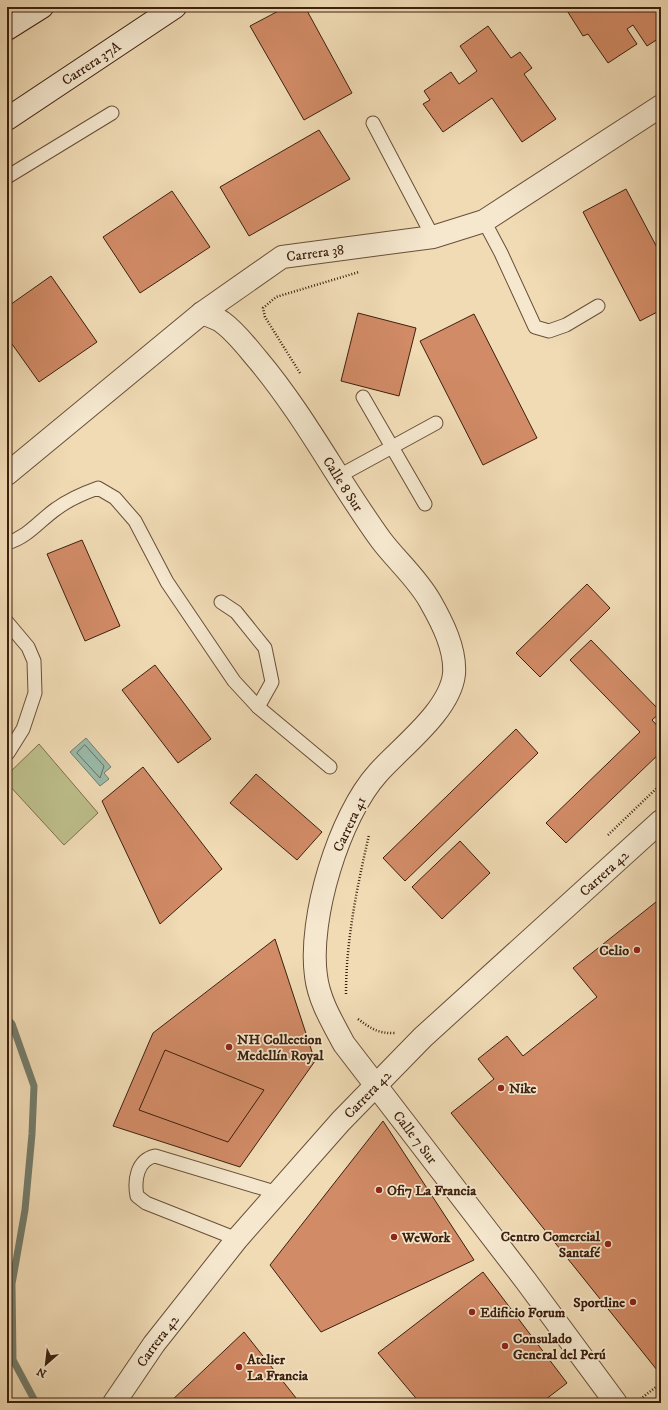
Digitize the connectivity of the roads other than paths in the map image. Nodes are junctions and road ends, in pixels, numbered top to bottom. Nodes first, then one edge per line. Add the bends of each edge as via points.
1 (42, 7) edge
2 (175, 8) edge
3 (7, 29) edge
4 (661, 106) edge
5 (112, 113) dead end
6 (7, 119) edge
7 (373, 123) dead end
8 (7, 177) edge
9 (484, 221) junction
10 (433, 237) junction
11 (598, 306) dead end
12 (202, 313) junction
13 (363, 397) dead end
14 (436, 423) dead end
15 (392, 447) junction
16 (7, 474) edge
17 (339, 476) junction
18 (425, 504) dead end
19 (7, 543) edge
20 (221, 602) dead end
21 (7, 622) edge
22 (454, 675) joint
23 (258, 707) junction
24 (8, 753) edge
25 (330, 766) dead end
26 (661, 821) edge
27 (316, 978) joint
28 (376, 1084) junction
29 (278, 1193) junction
30 (237, 1239) junction
31 (114, 1403) edge
32 (616, 1403) edge

1 - 3 street
2 - 6 street, Carrera 37A
4 - 9 street, Carrera 38
5 - 8 lane
7 - 10 lane
9 - 10 street, Carrera 38
9 - 11 lane via 535,327 549,331 566,326
10 - 12 street, Carrera 38 via 282,257
12 - 16 street, Carrera 38
12 - 17 street, Calle 8 Sur via 221,321 242,341 271,376
13 - 15 lane
14 - 15 lane
15 - 17 lane
15 - 18 lane
17 - 22 street, Calle 8 Sur via 381,540 429,598 443,624 452,650
19 - 23 lane via 36,528 56,509 85,492 98,488 115,498 135,521 167,582 234,681
20 - 23 lane via 236,612 265,648 272,682
21 - 24 lane via 28,647 34,662 35,693 23,729
22 - 27 street, Carrera 41 via 447,695 434,715 376,774 357,801 344,828 335,852 313,948
23 - 25 lane
26 - 28 street, Carrera 42
27 - 28 street, Calle 7 Sur via 325,1009 344,1044
28 - 29 street, Carrera 42
28 - 32 street, Calle 7 Sur
29 - 30 street, Carrera 42
29 - 30 lane via 155,1156 142,1163 135,1185 137,1196 146,1203
30 - 31 street, Carrera 42 via 154,1344

